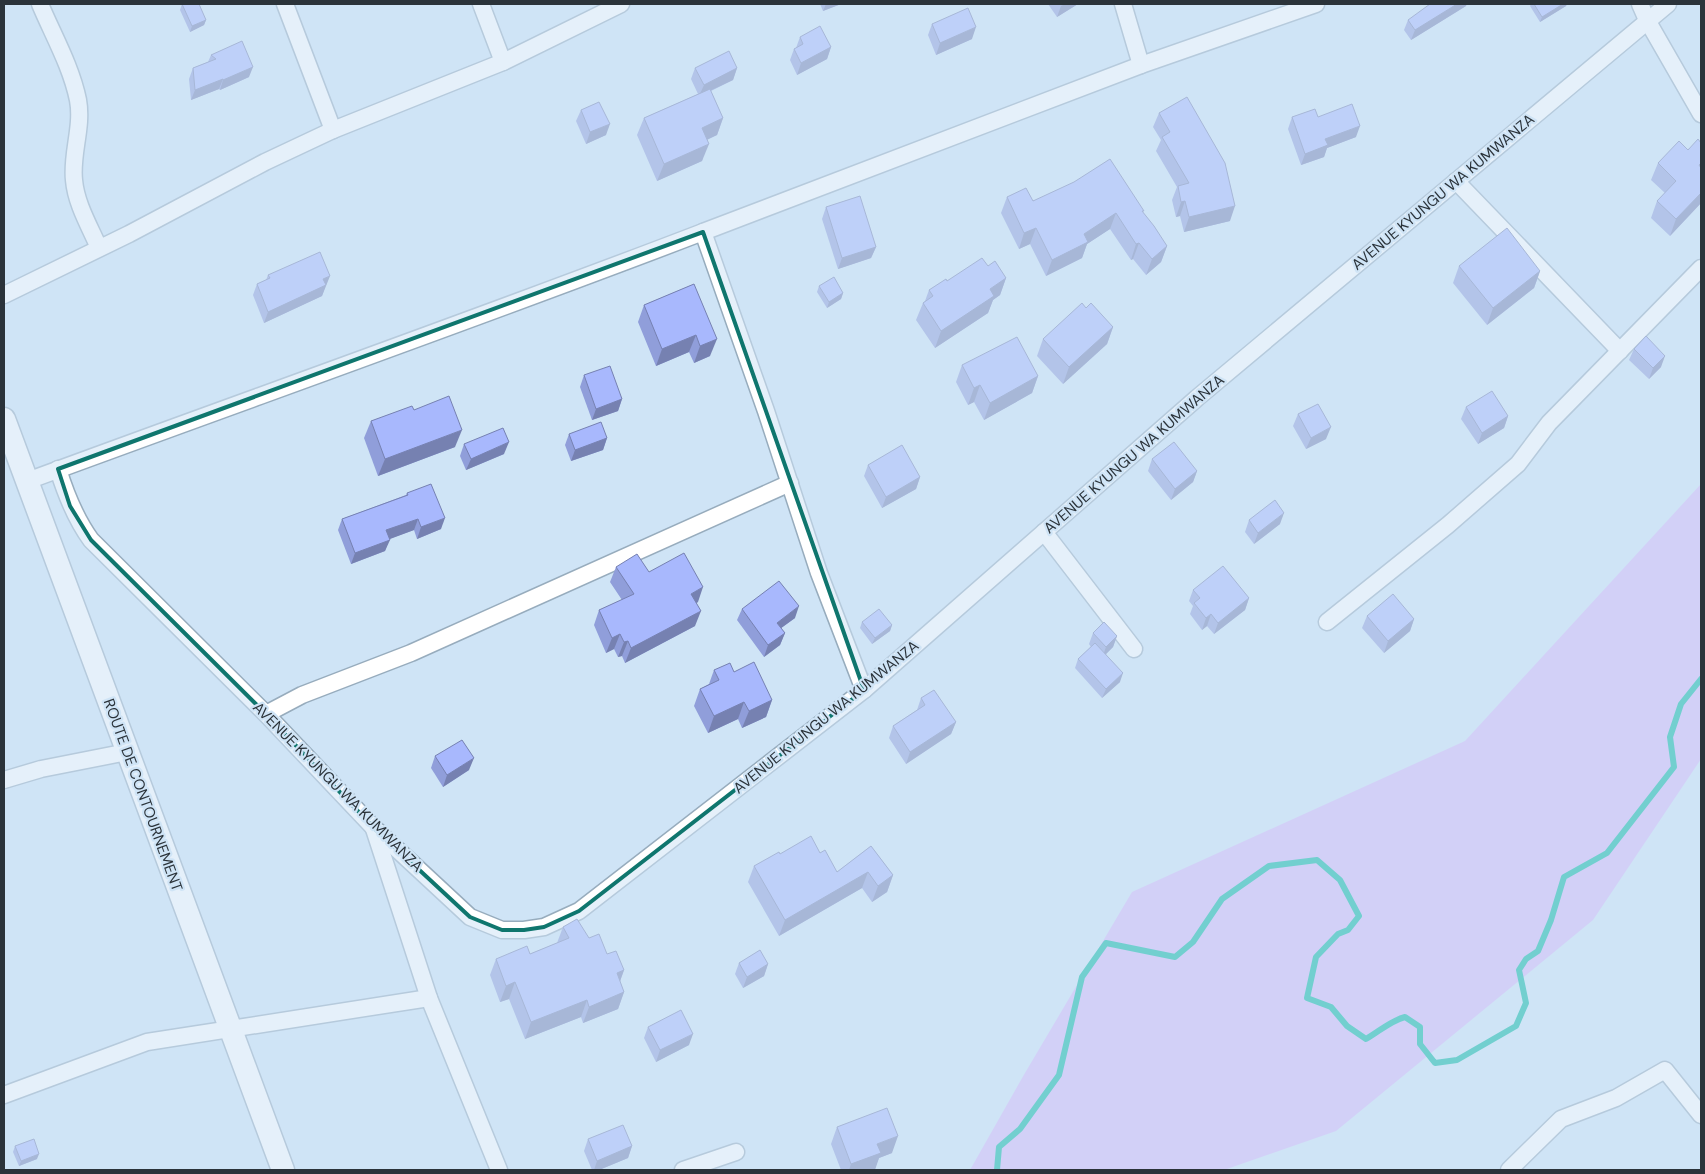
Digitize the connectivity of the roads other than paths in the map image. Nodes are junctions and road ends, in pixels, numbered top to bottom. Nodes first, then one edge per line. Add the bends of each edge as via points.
1 (40, 4) edge
2 (285, 4) edge
3 (481, 4) edge
4 (621, 4) edge
5 (1123, 4) edge
6 (1316, 4) edge
7 (1640, 4) edge
8 (1668, 4) edge
9 (1647, 20) junction
10 (503, 62) junction
11 (1141, 65) junction
12 (1701, 114) edge
13 (333, 130) junction
14 (1456, 181) junction
15 (703, 232) junction
16 (100, 248) junction
17 (1701, 268) edge
18 (4, 295) edge
19 (1620, 351) junction
20 (6, 430) edge
21 (58, 469) junction
22 (27, 481) junction
23 (790, 483) junction
24 (1044, 532) junction
25 (1327, 622) dead end
26 (1134, 649) dead end
27 (864, 690) junction
28 (266, 714) junction
29 (126, 752) junction
30 (4, 780) edge
31 (373, 827) junction
32 (429, 998) junction
33 (230, 1029) junction
34 (4, 1095) edge
35 (1701, 1115) edge
36 (736, 1152) dead end
37 (283, 1170) edge
38 (499, 1170) edge
39 (683, 1170) edge
40 (1509, 1170) edge

1 - 16 street via 68,67 78,101 74,180 78,200
2 - 13 street
3 - 10 street
4 - 10 street
5 - 11 street
6 - 11 street
7 - 9 street
8 - 9 street, AVENUE KYUNGU WA KUMWANZA
9 - 12 street
9 - 14 street, AVENUE KYUNGU WA KUMWANZA
10 - 13 street
11 - 15 street
13 - 16 street
14 - 19 street
14 - 24 street, AVENUE KYUNGU WA KUMWANZA via 1197,398
15 - 21 street
15 - 23 street
16 - 18 street
17 - 19 street
19 - 25 street via 1549,423 1518,464
20 - 22 street, ROUTE DE CONTOURNEMENT
21 - 22 street
21 - 28 street, AVENUE KYUNGU WA KUMWANZA via 70,506 91,540
22 - 29 street, ROUTE DE CONTOURNEMENT
23 - 27 street via 819,573
23 - 28 street via 411,653 302,695
24 - 26 street
24 - 27 street, AVENUE KYUNGU WA KUMWANZA
27 - 31 street, AVENUE KYUNGU WA KUMWANZA via 579,911 544,927 502,930 470,917
28 - 31 street, AVENUE KYUNGU WA KUMWANZA
29 - 30 street
29 - 33 street, ROUTE DE CONTOURNEMENT
31 - 32 street
32 - 33 street
32 - 38 street
33 - 34 street via 147,1042
33 - 37 street, ROUTE DE CONTOURNEMENT
35 - 40 street via 1665,1070 1616,1098 1561,1120
36 - 39 street

